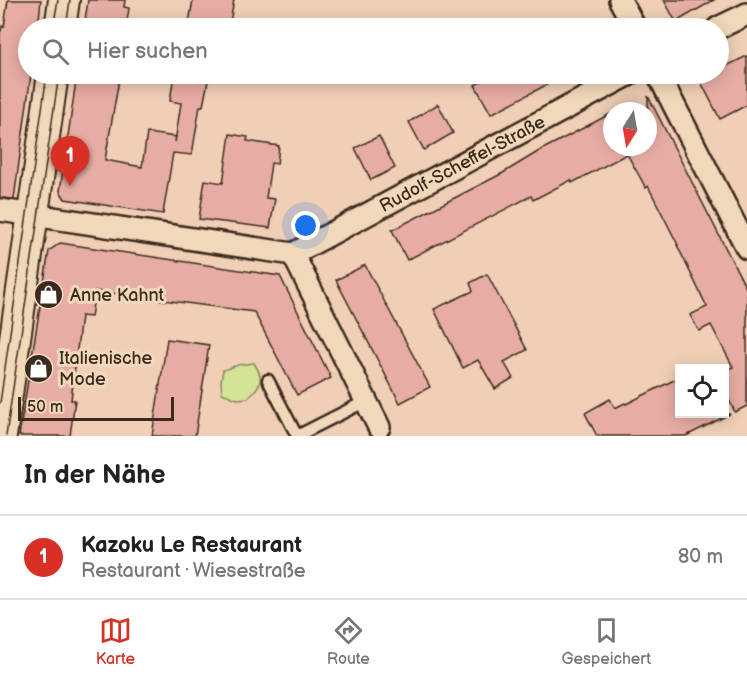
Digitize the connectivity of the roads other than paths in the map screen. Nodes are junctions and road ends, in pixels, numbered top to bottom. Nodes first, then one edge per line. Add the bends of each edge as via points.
1 (64, 0) edge
2 (621, 0) edge
3 (747, 14) edge
4 (61, 18) edge
5 (630, 18) edge
6 (729, 23) edge
7 (52, 84) edge
8 (611, 84) edge
9 (663, 84) edge
10 (0, 210) edge
11 (33, 214) junction
12 (747, 248) edge
13 (293, 255) junction
14 (268, 380) dead end
15 (366, 401) junction
16 (379, 427) dead end
17 (1, 436) edge
18 (297, 436) edge

1 - 4 street
2 - 5 street
3 - 6 street
7 - 11 street
8 - 13 street, Rudolf-Scheffel-Straße
9 - 12 street
10 - 11 street
11 - 13 street
11 - 17 street
13 - 15 street
14 - 18 lane
15 - 16 street
15 - 18 lane

